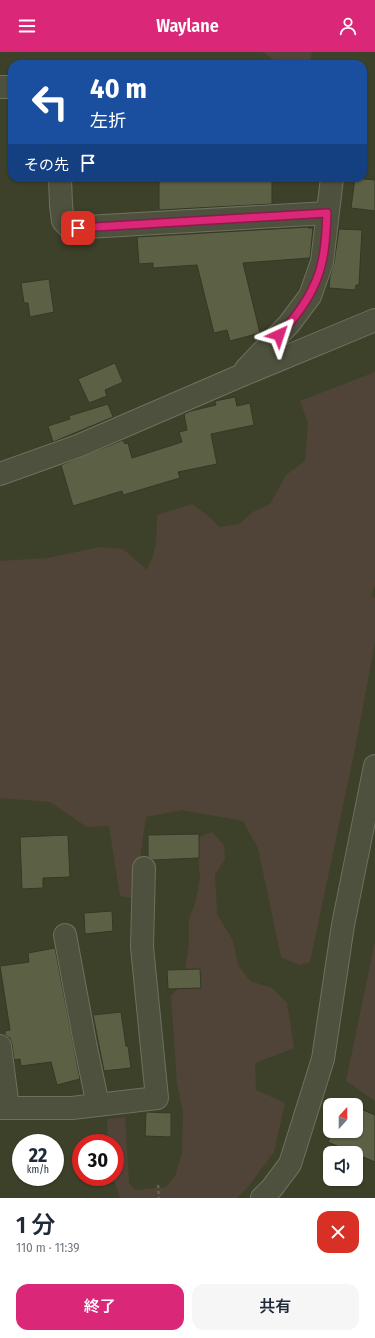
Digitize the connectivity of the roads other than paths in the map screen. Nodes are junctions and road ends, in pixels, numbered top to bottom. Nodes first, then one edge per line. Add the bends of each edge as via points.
1 (60, 182) edge
2 (331, 182) edge
3 (327, 213) junction
4 (375, 320) edge
5 (240, 376) junction
6 (0, 474) edge
7 (375, 766) edge
8 (144, 868) dead end
9 (65, 935) dead end
10 (0, 1046) edge
11 (98, 1105) junction
12 (4, 1108) edge
13 (262, 1198) edge

1 - 3 street via 63,221 70,228
2 - 3 street
3 - 5 street via 322,262 310,296 289,324
4 - 5 street
5 - 6 street via 78,446
7 - 13 street via 343,925 323,1060 290,1164
8 - 11 street via 142,947 157,1098
9 - 11 street
10 - 12 street
11 - 12 street via 72,1108

